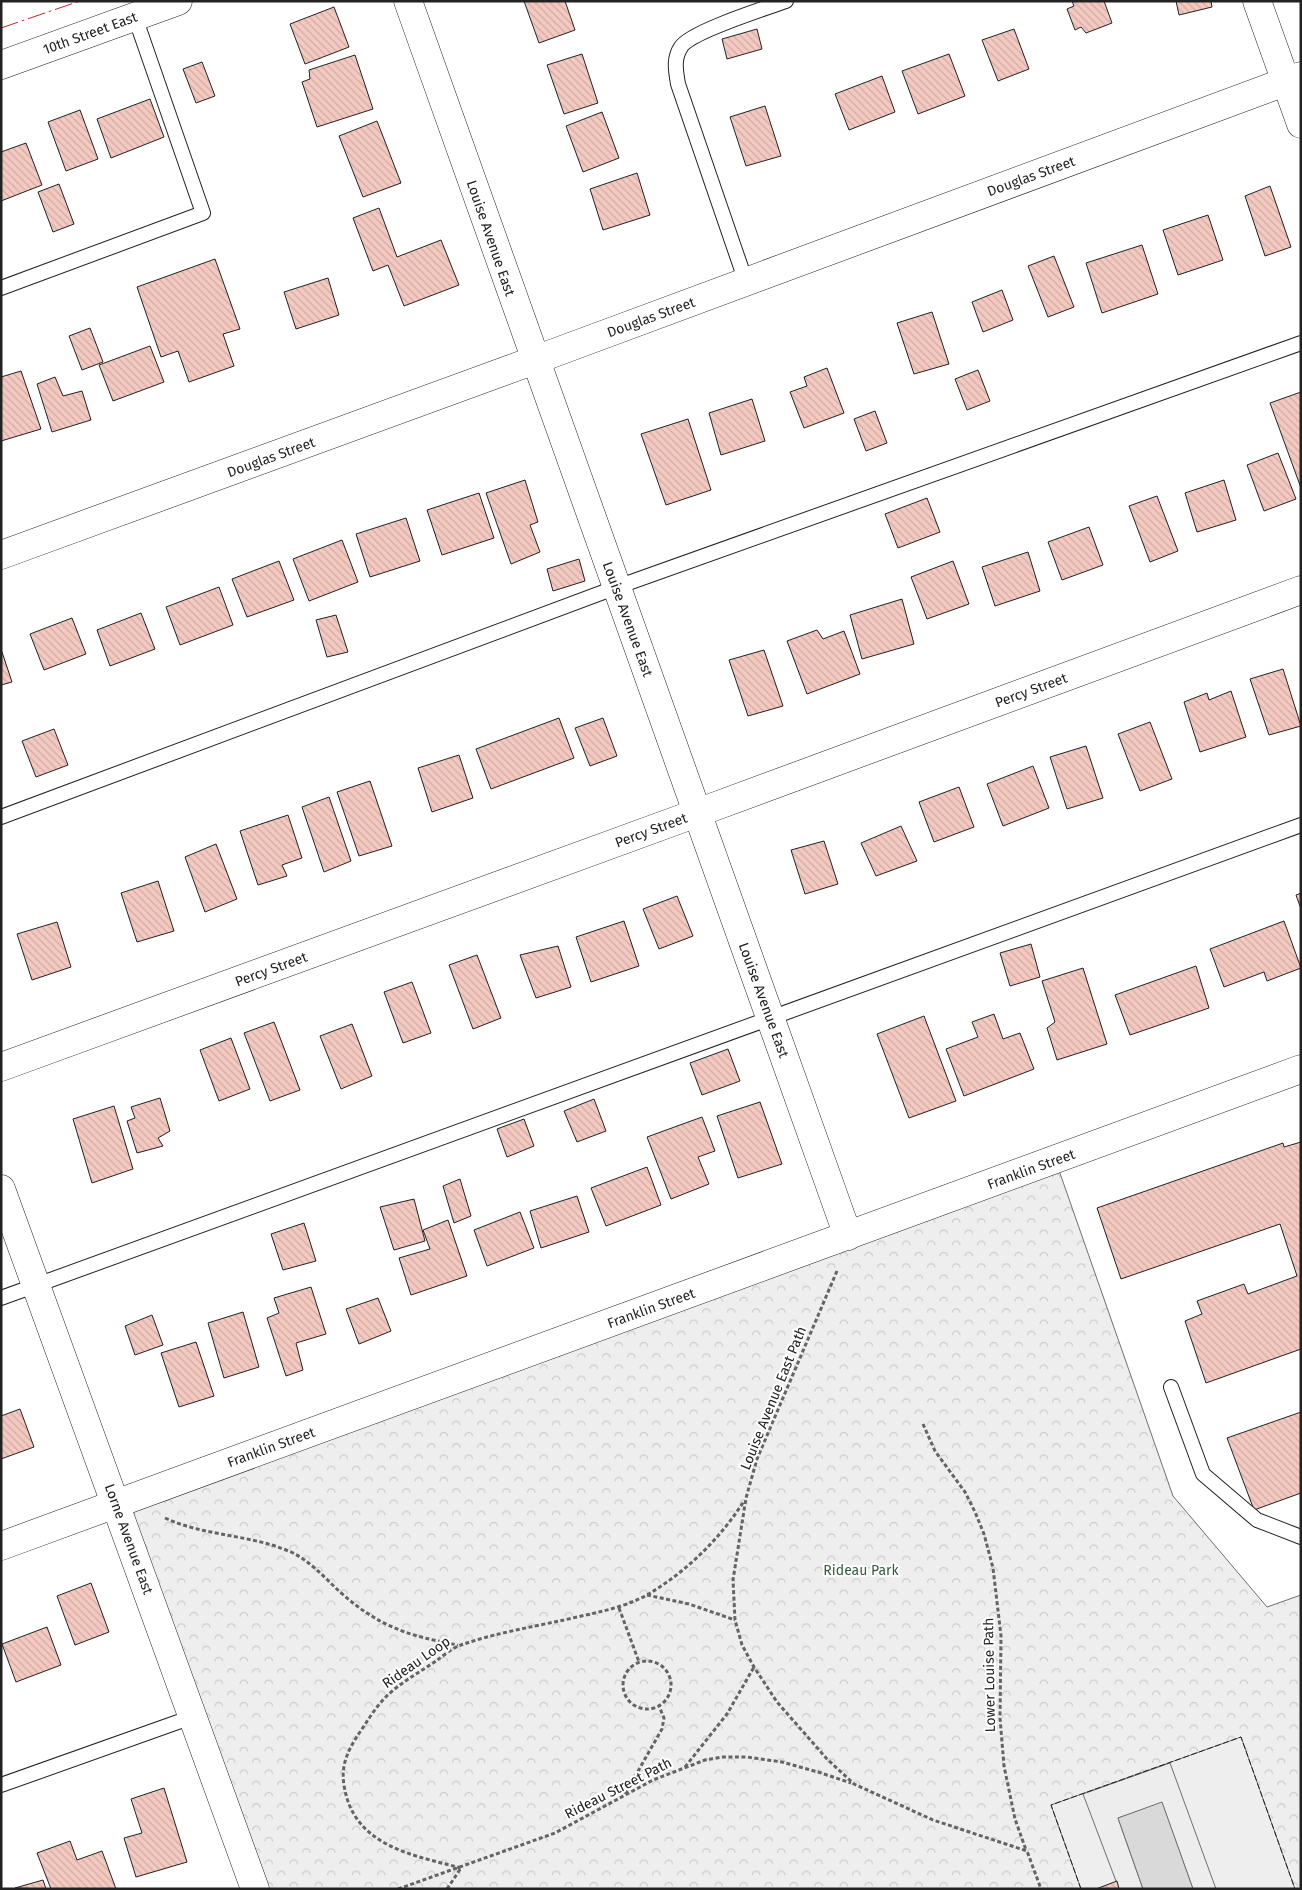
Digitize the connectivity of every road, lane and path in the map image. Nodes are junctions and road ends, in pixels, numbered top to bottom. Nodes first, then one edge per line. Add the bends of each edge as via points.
1 (178, 1) edge
2 (408, 1) edge
3 (786, 1) edge
4 (1257, 1) edge
5 (135, 17) junction
6 (1, 65) edge
7 (1293, 79) edge
8 (1301, 124) edge
9 (746, 282) junction
10 (1, 288) edge
11 (1301, 343) edge
12 (535, 360) junction
13 (3, 549) edge
14 (617, 587) junction
15 (1301, 590) edge
16 (697, 813) junction
17 (1, 817) edge
18 (1301, 825) edge
19 (770, 1018) junction
20 (1, 1067) edge
21 (1301, 1069) edge
22 (1, 1189) edge
23 (848, 1236) junction
24 (36, 1286) junction
25 (1, 1298) edge
26 (1172, 1387) dead end
27 (923, 1424) dead end
28 (147, 1492) junction
29 (746, 1498) junction
30 (116, 1503) junction
31 (1301, 1537) edge
32 (1, 1546) edge
33 (646, 1595) junction
34 (619, 1608) junction
35 (735, 1620) junction
36 (459, 1645) junction
37 (639, 1662) junction
38 (754, 1668) junction
39 (659, 1706) junction
40 (192, 1717) junction
41 (684, 1767) junction
42 (854, 1784) junction
43 (1, 1785) edge
44 (624, 1795) junction
45 (1027, 1851) junction
46 (461, 1868) junction
47 (255, 1889) edge
48 (398, 1889) edge
49 (447, 1889) edge
50 (1041, 1889) edge

1 - 5 street, 10th Street East
2 - 12 street, Louise Avenue East
3 - 9 lane via 703,31 681,46 675,62 678,84
4 - 7 street
5 - 6 street, 10th Street East
5 - 10 lane via 203,213
7 - 8 street
7 - 9 street, Douglas Street
9 - 12 street, Douglas Street
11 - 14 lane
12 - 13 street, Douglas Street
12 - 14 street, Louise Avenue East
14 - 16 street, Louise Avenue East
14 - 17 lane
15 - 16 street, Percy Street
16 - 19 street, Louise Avenue East
16 - 20 street, Percy Street
18 - 19 lane
19 - 23 street, Louise Avenue East
19 - 24 lane
21 - 23 street, Franklin Street
22 - 24 street, Lorne Avenue East
23 - 28 street, Franklin Street
23 - 29 path, Louise Avenue East Path via 838,1270 757,1459
24 - 25 lane
24 - 30 street, Lorne Avenue East
26 - 31 lane via 1203,1474 1257,1520
27 - 45 path, Lower Louise Path via 935,1451 965,1492 975,1512 993,1568 1001,1636 1000,1718 1004,1766
28 - 30 street, Franklin Street
28 - 36 path via 154,1510 160,1515 190,1528 234,1536 295,1554 368,1614 395,1629 424,1639
29 - 33 path, Rideau Loop via 718,1537 690,1563
29 - 35 path, Louise Avenue East Path via 733,1580
30 - 32 street, Franklin Street
30 - 40 street, Lorne Avenue East
33 - 34 path, Rideau Loop
33 - 35 path via 689,1604
34 - 36 path, Rideau Loop
34 - 37 path
35 - 38 path, Louise Avenue East Path via 742,1645
36 - 46 path, Rideau Loop via 384,1699 352,1743 344,1758 342,1776 346,1799 357,1820 372,1835 391,1847
37 - 39 path via 655,1662 667,1672 669,1694
37 - 39 path via 627,1671 623,1687 625,1695 630,1702 644,1709
38 - 41 path via 727,1714
38 - 42 path, Louise Avenue East Path via 777,1702 827,1759
39 - 44 path via 664,1718 662,1729
40 - 43 lane
40 - 47 street, Lorne Avenue East
41 - 42 path, Rideau Street Path via 723,1757 747,1758 782,1762
41 - 44 path, Rideau Street Path
42 - 45 path, Louise Avenue East Path via 933,1820
44 - 46 path, Rideau Street Path via 555,1833
45 - 50 path
46 - 48 path, Rideau Street Path
46 - 49 path

